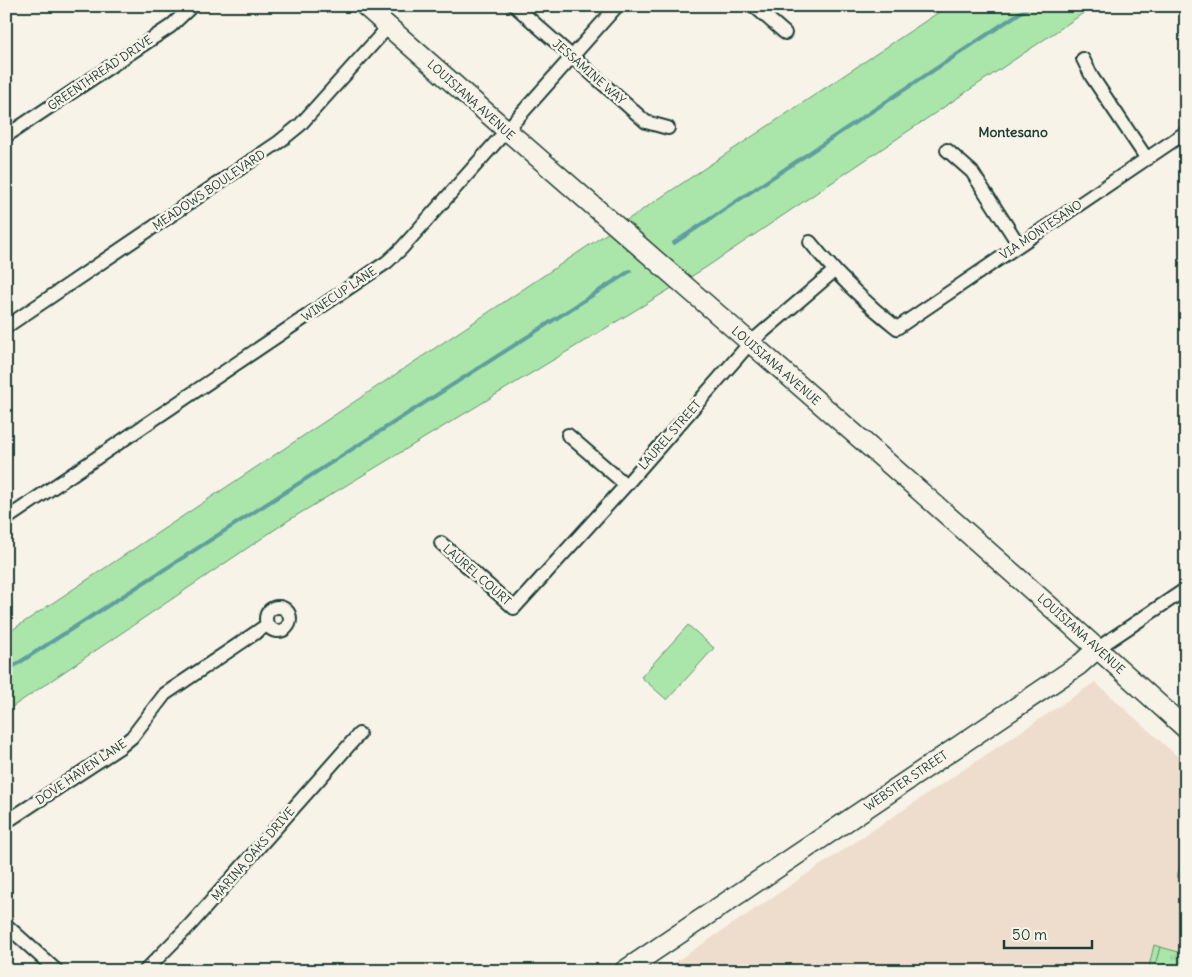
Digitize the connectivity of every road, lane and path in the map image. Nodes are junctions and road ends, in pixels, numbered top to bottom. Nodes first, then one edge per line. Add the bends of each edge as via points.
1 (192, 6) edge
2 (365, 6) edge
3 (515, 6) edge
4 (617, 6) edge
5 (754, 6) edge
6 (388, 27) junction
7 (785, 33) dead end
8 (572, 57) junction
9 (1084, 59) dead end
10 (668, 128) dead end
11 (505, 132) junction
12 (1186, 132) edge
13 (6, 136) edge
14 (947, 150) dead end
15 (1147, 158) junction
16 (810, 242) dead end
17 (1019, 245) junction
18 (833, 272) junction
19 (6, 327) edge
20 (750, 343) junction
21 (568, 435) dead end
22 (626, 486) junction
23 (6, 519) edge
24 (441, 543) dead end
25 (1186, 589) edge
26 (514, 608) joint
27 (267, 625) dead end
28 (1098, 648) junction
29 (1186, 729) edge
30 (359, 734) dead end
31 (6, 822) edge
32 (6, 925) edge
33 (57, 971) edge
34 (145, 971) edge
35 (624, 971) edge

1 - 13 street, GREENTHREAD DRIVE via 171,26
2 - 6 street, LOUISIANA AVENUE
3 - 8 street, JESSAMINE WAY
4 - 8 street, WINECUP LANE
5 - 7 street
6 - 11 street, LOUISIANA AVENUE
6 - 19 street, MEADOWS BOULEVARD via 300,125 279,142
8 - 10 street, JESSAMINE WAY via 646,122
8 - 11 street, WINECUP LANE
9 - 15 street via 1092,77
11 - 20 street, LOUISIANA AVENUE
11 - 23 street, WINECUP LANE via 387,262
12 - 15 street, VIA MONTESANO
14 - 17 street via 972,172
15 - 17 street, VIA MONTESANO
16 - 18 street
17 - 18 street, VIA MONTESANO via 897,328
18 - 20 street, LAUREL STREET
20 - 22 street, LAUREL STREET
20 - 28 street, LOUISIANA AVENUE
21 - 22 street
22 - 26 street, LAUREL STREET
24 - 26 street, LAUREL COURT
25 - 28 street, WEBSTER STREET
27 - 31 street, DOVE HAVEN LANE via 165,694 132,737 120,747
28 - 29 street, LOUISIANA AVENUE
28 - 35 street, WEBSTER STREET via 1079,665
30 - 34 street, MARINA OAKS DRIVE via 191,924
32 - 33 street

